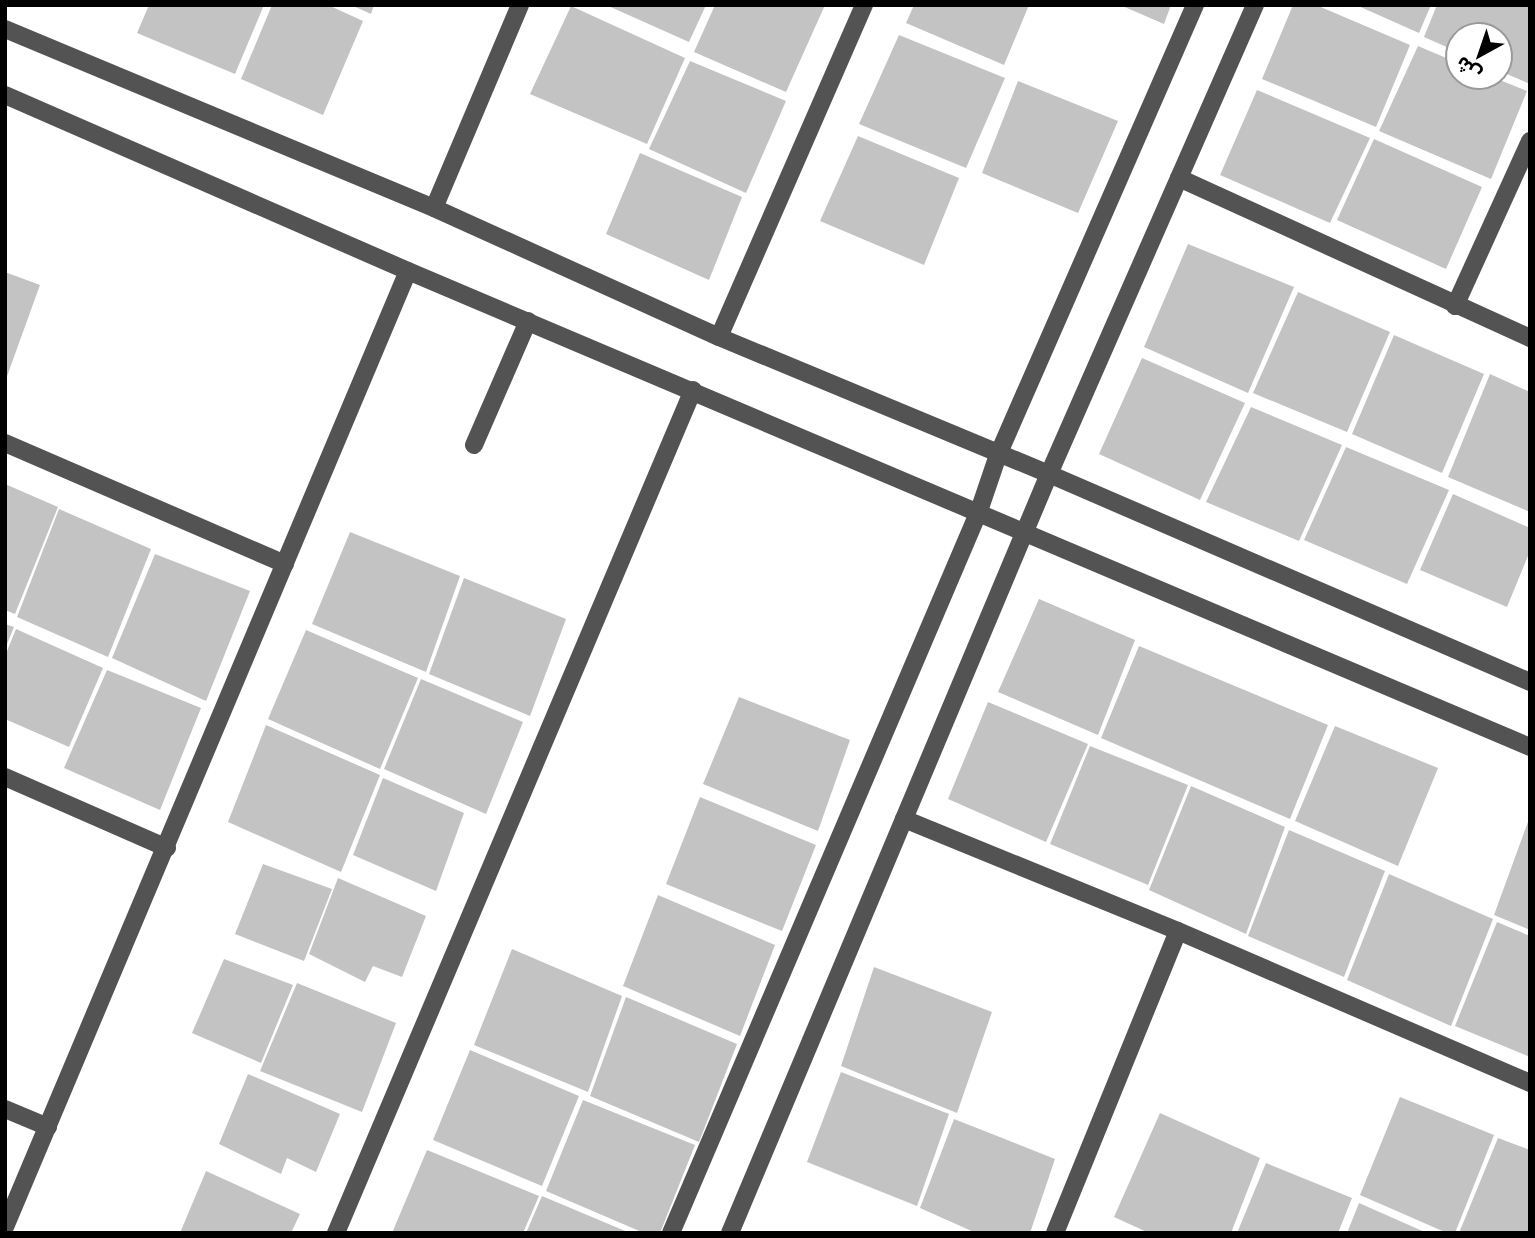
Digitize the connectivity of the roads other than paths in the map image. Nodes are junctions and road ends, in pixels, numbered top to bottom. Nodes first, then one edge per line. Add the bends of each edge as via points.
1 (520, 5) edge
2 (864, 5) edge
3 (1195, 5) edge
4 (1255, 5) edge
5 (5, 29) edge
6 (5, 95) edge
7 (1530, 141) edge
8 (1179, 178) junction
9 (434, 208) junction
10 (408, 271) junction
11 (1455, 306) junction
12 (527, 321) junction
13 (719, 337) junction
14 (1530, 338) edge
15 (693, 390) junction
16 (5, 443) edge
17 (474, 445) dead end
18 (999, 455) junction
19 (1049, 474) junction
20 (979, 512) junction
21 (1025, 533) junction
22 (285, 564) junction
23 (1530, 682) edge
24 (1530, 747) edge
25 (5, 777) edge
26 (904, 819) junction
27 (167, 848) junction
28 (1178, 931) junction
29 (1530, 1083) edge
30 (5, 1109) edge
31 (48, 1127) junction
32 (5, 1227) edge
33 (337, 1233) edge
34 (671, 1233) edge
35 (730, 1233) edge
36 (1055, 1233) edge

1 - 9 street
2 - 13 street
3 - 18 street
4 - 8 street
5 - 9 street
6 - 10 street
7 - 11 street
8 - 11 street
8 - 19 street
9 - 13 street
10 - 12 street
10 - 22 street
11 - 14 street
12 - 15 street
12 - 17 street
13 - 18 street
15 - 20 street
15 - 33 street
16 - 22 street
18 - 19 street
18 - 20 street
19 - 21 street
19 - 23 street
20 - 21 street
20 - 34 street
21 - 24 street
21 - 26 street
22 - 27 street
25 - 27 street
26 - 28 street
26 - 35 street
27 - 31 street
28 - 29 street
28 - 36 street
30 - 31 street
31 - 32 street

